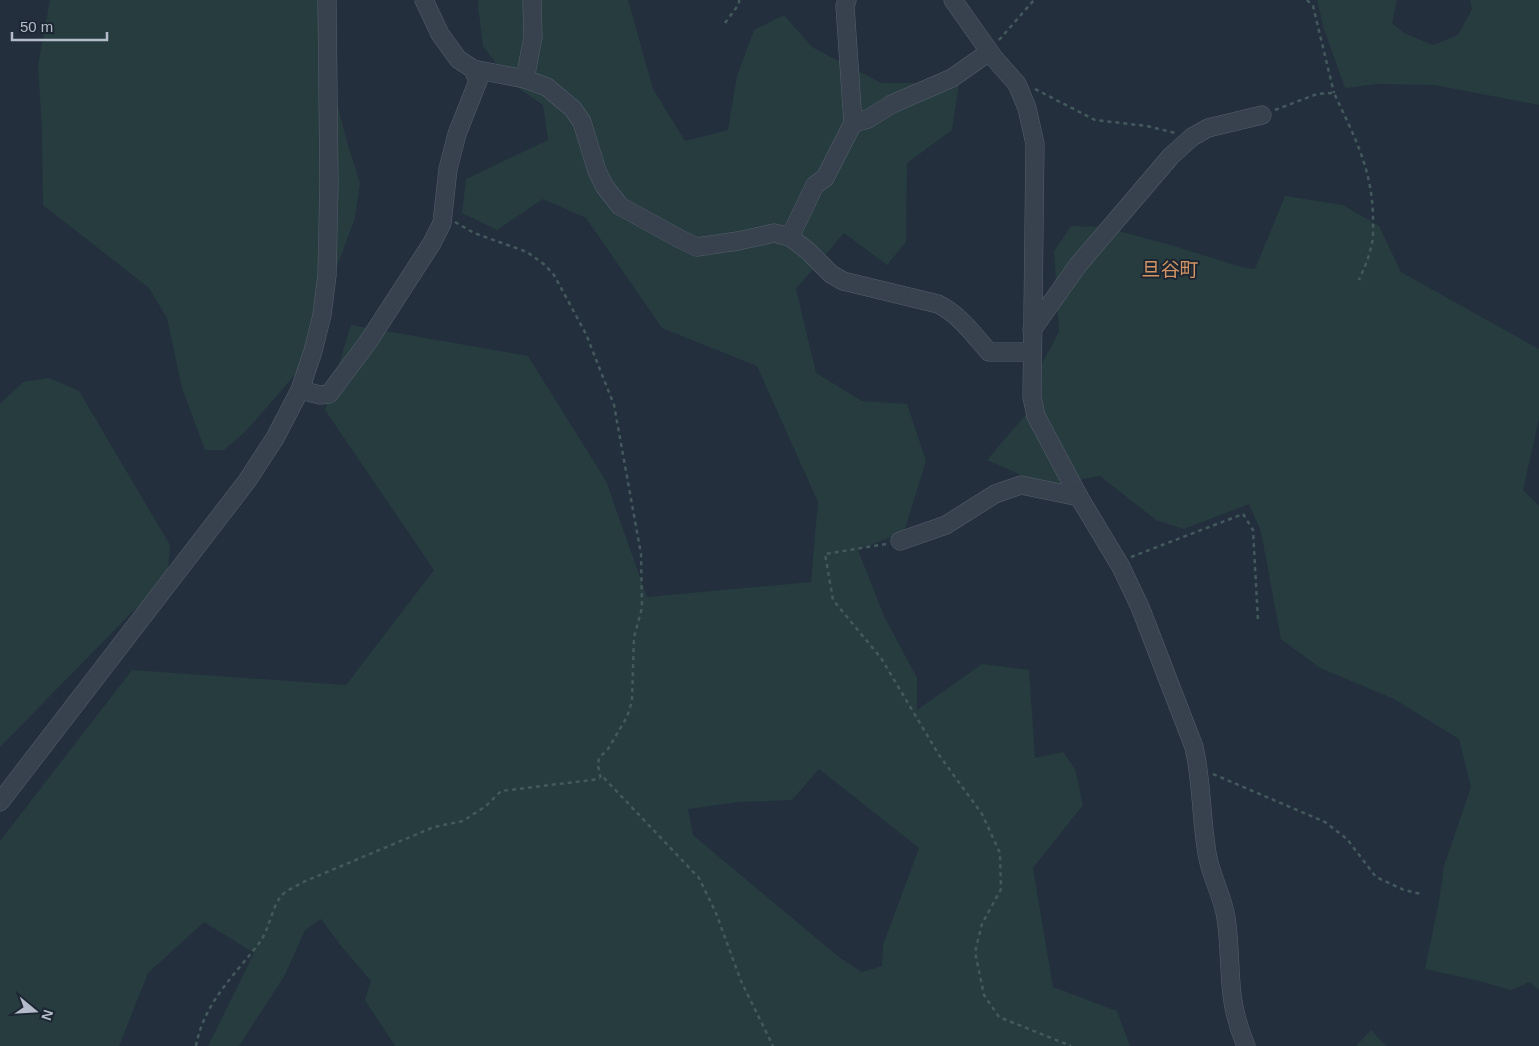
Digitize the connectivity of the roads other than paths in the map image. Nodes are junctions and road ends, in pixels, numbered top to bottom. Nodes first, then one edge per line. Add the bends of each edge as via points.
1 (327, 0) edge
2 (424, 0) edge
3 (532, 0) edge
4 (847, 0) edge
5 (953, 0) edge
6 (989, 52) junction
7 (473, 69) junction
8 (525, 79) junction
9 (1262, 116) road end
10 (853, 123) junction
11 (790, 238) junction
12 (1032, 330) junction
13 (1032, 352) junction
14 (300, 390) junction
15 (1079, 497) junction
16 (900, 541) road end
17 (0, 802) edge
18 (1246, 1046) edge

1 - 14 street via 327,275 322,315
2 - 7 street via 445,41 458,59
3 - 8 street via 532,38
4 - 10 street
5 - 6 street
6 - 10 street via 952,78 892,104 868,119
6 - 12 street via 1017,84 1027,108 1034,144
7 - 8 street
7 - 14 street via 478,81 457,134 448,169 442,223 432,242 368,342 329,394
8 - 11 street via 547,87 573,109 582,122 605,188 620,206 697,246 774,233
9 - 12 street via 1208,128 1171,156 1078,265
10 - 11 street via 825,178 815,185
11 - 13 street via 843,281 938,304 949,310 989,352
12 - 13 street
13 - 15 street via 1032,396 1036,416
14 - 17 street via 275,438 247,481
15 - 16 street via 1020,485 995,494 946,526
15 - 18 street via 1118,562 1140,607 1194,747 1207,853 1226,918 1232,996

